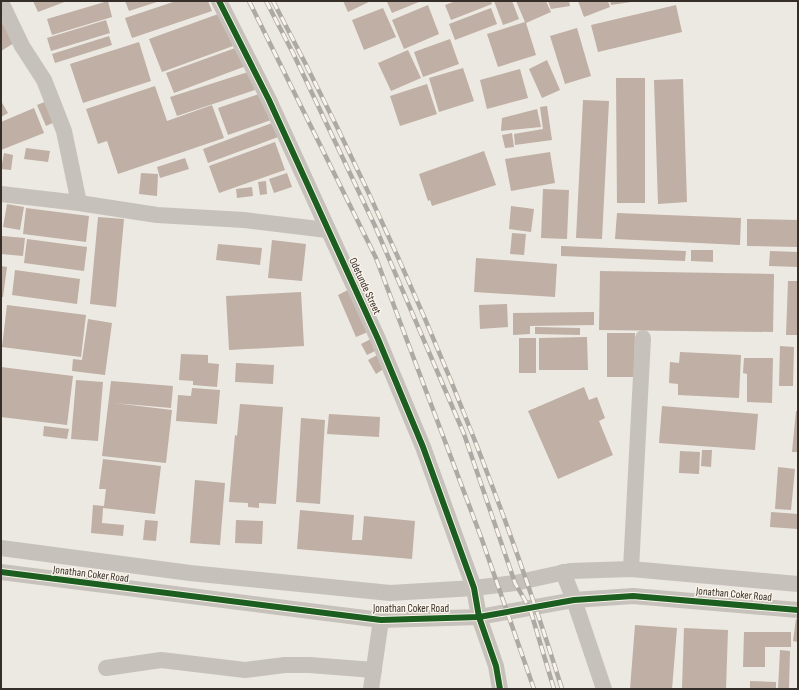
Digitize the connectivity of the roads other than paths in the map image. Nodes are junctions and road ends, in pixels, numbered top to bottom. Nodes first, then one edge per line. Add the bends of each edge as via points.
1 (219, 1) edge
2 (1, 2) edge
3 (1, 194) edge
4 (79, 203) junction
5 (327, 230) junction
6 (643, 338) dead end
7 (1, 548) edge
8 (631, 569) junction
9 (1, 572) edge
10 (563, 572) junction
11 (798, 584) edge
12 (474, 588) junction
13 (574, 600) junction
14 (798, 610) edge
15 (479, 617) junction
16 (381, 620) junction
17 (106, 668) dead end
18 (374, 670) junction
19 (371, 689) edge
20 (500, 689) edge
21 (604, 689) edge

1 - 5 street, Odetunde Street via 269,100
2 - 4 street via 22,46 44,80 64,131
3 - 4 street
4 - 5 street via 156,215 244,220
5 - 12 street, Odetunde Street via 378,339 417,433
6 - 8 street
7 - 12 street, Jonathan Coker Road via 190,573 390,593
8 - 10 street, Jonathan Coker Road
8 - 11 street, Jonathan Coker Road
9 - 16 street, Jonathan Coker Road
10 - 12 street, Jonathan Coker Road via 515,583
10 - 13 street
12 - 15 street, Odetunde Street
13 - 14 street, Jonathan Coker Road via 633,596
13 - 15 street, Jonathan Coker Road
13 - 21 street
15 - 16 street, Jonathan Coker Road
15 - 20 street, Odetunde Street via 496,666
16 - 18 street
17 - 18 street via 161,660 245,670 309,665
18 - 19 street

